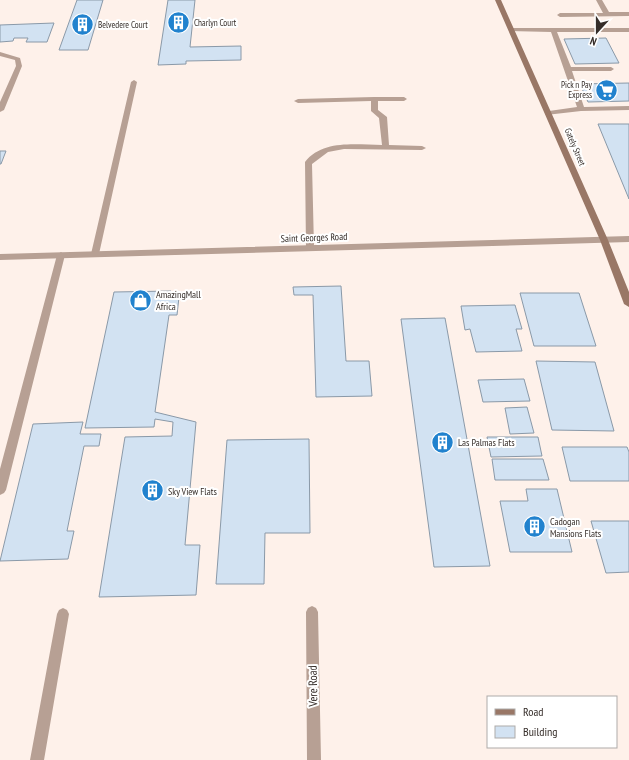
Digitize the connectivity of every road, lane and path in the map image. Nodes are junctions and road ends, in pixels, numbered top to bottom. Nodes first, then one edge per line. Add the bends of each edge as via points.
1 (498, 0) edge
2 (599, 0) edge
3 (607, 14) junction
4 (629, 14) edge
5 (560, 15) dead end
6 (511, 30) junction
7 (553, 30) junction
8 (629, 30) edge
9 (0, 54) edge
10 (568, 69) junction
11 (611, 69) dead end
12 (134, 82) dead end
13 (374, 99) junction
14 (404, 99) dead end
15 (298, 101) dead end
16 (629, 108) edge
17 (581, 109) junction
18 (0, 110) edge
19 (549, 113) junction
20 (386, 148) junction
21 (422, 148) dead end
22 (629, 239) edge
23 (604, 240) junction
24 (310, 248) junction
25 (96, 254) junction
26 (61, 255) junction
27 (0, 257) edge
28 (629, 304) edge
29 (0, 490) edge
30 (312, 612) dead end
31 (63, 614) dead end
32 (37, 760) edge
33 (314, 760) edge

1 - 6 street, Gately Street
2 - 3 street
3 - 4 street
3 - 5 street
6 - 7 street
6 - 19 street, Gately Street
7 - 8 street
7 - 10 street
9 - 18 street via 18,60 19,66
10 - 11 street
10 - 17 street
12 - 25 street
13 - 14 street
13 - 15 street
13 - 20 street via 375,111 383,118
16 - 17 street
17 - 19 street
19 - 23 street, Gately Street
20 - 21 street
20 - 24 street via 344,147 326,150 311,160 308,164
22 - 23 street, Saint Georges Road
23 - 24 street, Saint Georges Road
23 - 28 street, Gately Street
24 - 25 street, Saint Georges Road
25 - 26 street, Saint Georges Road
26 - 27 street, Saint Georges Road
26 - 29 street
30 - 33 street, Vere Road
31 - 32 street

